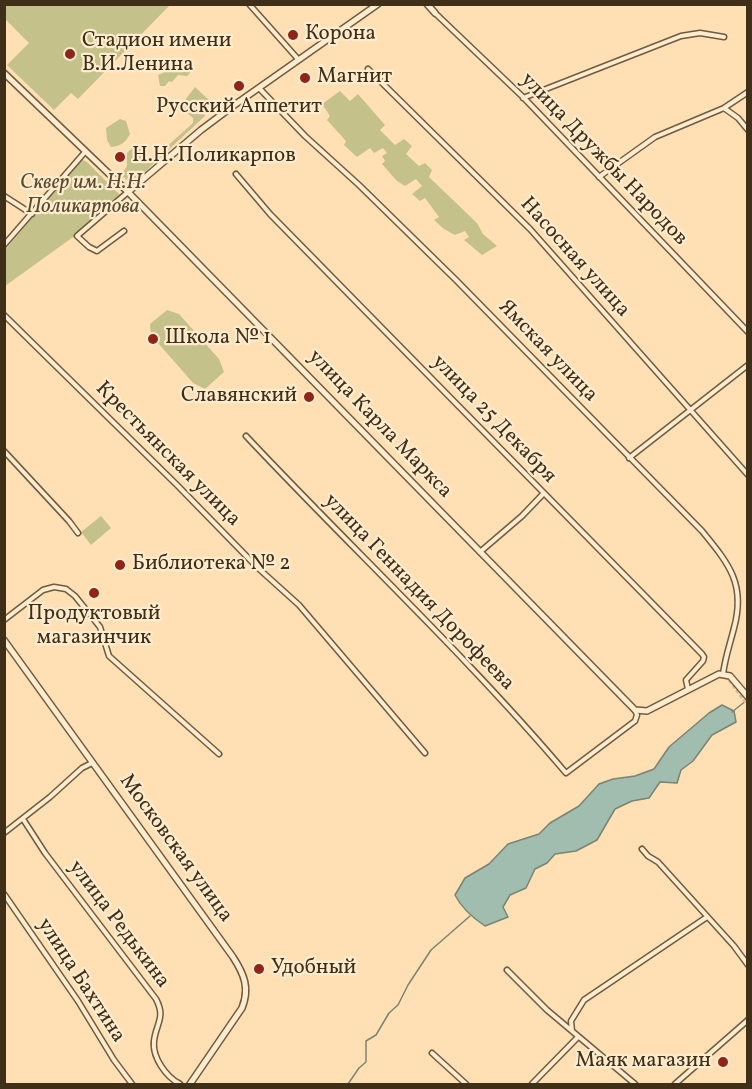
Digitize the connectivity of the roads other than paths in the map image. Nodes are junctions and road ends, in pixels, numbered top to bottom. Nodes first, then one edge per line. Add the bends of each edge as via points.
1 (249, 4) edge
2 (378, 4) edge
3 (427, 4) edge
4 (435, 13) joint
5 (724, 38) dead end
6 (298, 59) junction
7 (368, 69) dead end
8 (4, 73) edge
9 (259, 87) junction
10 (747, 92) edge
11 (523, 98) junction
12 (724, 108) junction
13 (747, 130) edge
14 (85, 152) junction
15 (236, 174) dead end
16 (600, 177) junction
17 (128, 192) junction
18 (4, 196) edge
19 (32, 214) junction
20 (124, 231) dead end
21 (4, 245) edge
22 (4, 315) edge
23 (747, 332) edge
24 (747, 365) edge
25 (689, 410) junction
26 (246, 436) dead end
27 (4, 451) edge
28 (629, 458) junction
29 (747, 475) edge
30 (544, 493) junction
31 (78, 534) dead end
32 (480, 552) junction
33 (4, 620) edge
34 (4, 640) edge
35 (723, 674) junction
36 (688, 689) junction
37 (747, 695) edge
38 (635, 710) junction
39 (425, 753) dead end
40 (219, 754) dead end
41 (93, 762) junction
42 (23, 819) junction
43 (4, 833) edge
44 (642, 849) dead end
45 (4, 894) edge
46 (707, 916) junction
47 (747, 965) edge
48 (507, 970) dead end
49 (747, 1020) edge
50 (572, 1031) junction
51 (578, 1036) junction
52 (432, 1053) dead end
53 (132, 1084) edge
54 (180, 1084) edge
55 (190, 1084) edge
56 (466, 1084) edge
57 (532, 1084) edge
58 (635, 1084) edge
59 (675, 1084) edge

1 - 6 street
2 - 6 street
3 - 4 street
4 - 11 street, улица Дружбы Народов
5 - 11 street via 700,33 681,36
6 - 9 street
7 - 25 street, Насосная улица via 530,229
8 - 14 street, улица Карла Маркса
9 - 17 street
9 - 28 street, Ямская улица via 456,280
10 - 12 street
11 - 16 street, улица Дружбы Народов
12 - 13 street
12 - 16 street via 655,137
14 - 17 street, улица Карла Маркса
14 - 19 street
15 - 30 street, улица 25 Декабря via 270,214
16 - 23 street, улица Дружбы Народов
17 - 20 street via 77,236 97,251
17 - 32 street, улица Карла Маркса
18 - 19 street
19 - 21 street
22 - 39 street, Крестьянская улица via 299,605
24 - 25 street
25 - 28 street
25 - 29 street, Насосная улица
26 - 38 street, улица Геннадия Дорофеева via 566,773 635,721
27 - 31 street
28 - 35 street, Ямская улица via 702,531 733,573 739,594 738,614
30 - 32 street
30 - 36 street, улица 25 Декабря via 703,655 703,661 686,680
32 - 38 street, улица Карла Маркса
33 - 40 street via 43,590 66,589 100,627 109,656
34 - 41 street, Московская улица
35 - 36 street
35 - 37 street via 730,676
36 - 38 street via 647,711
41 - 42 street
41 - 55 street, Московская улица via 233,957 245,980 247,994 242,1008
42 - 43 street
42 - 54 street, улица Редькина via 156,999 161,1014 154,1044 156,1055
44 - 46 street
45 - 53 street, улица Бахтина
46 - 47 street
46 - 50 street via 584,1000 571,1021
48 - 50 street
49 - 59 street
50 - 51 street
51 - 57 street
51 - 58 street
52 - 56 street

